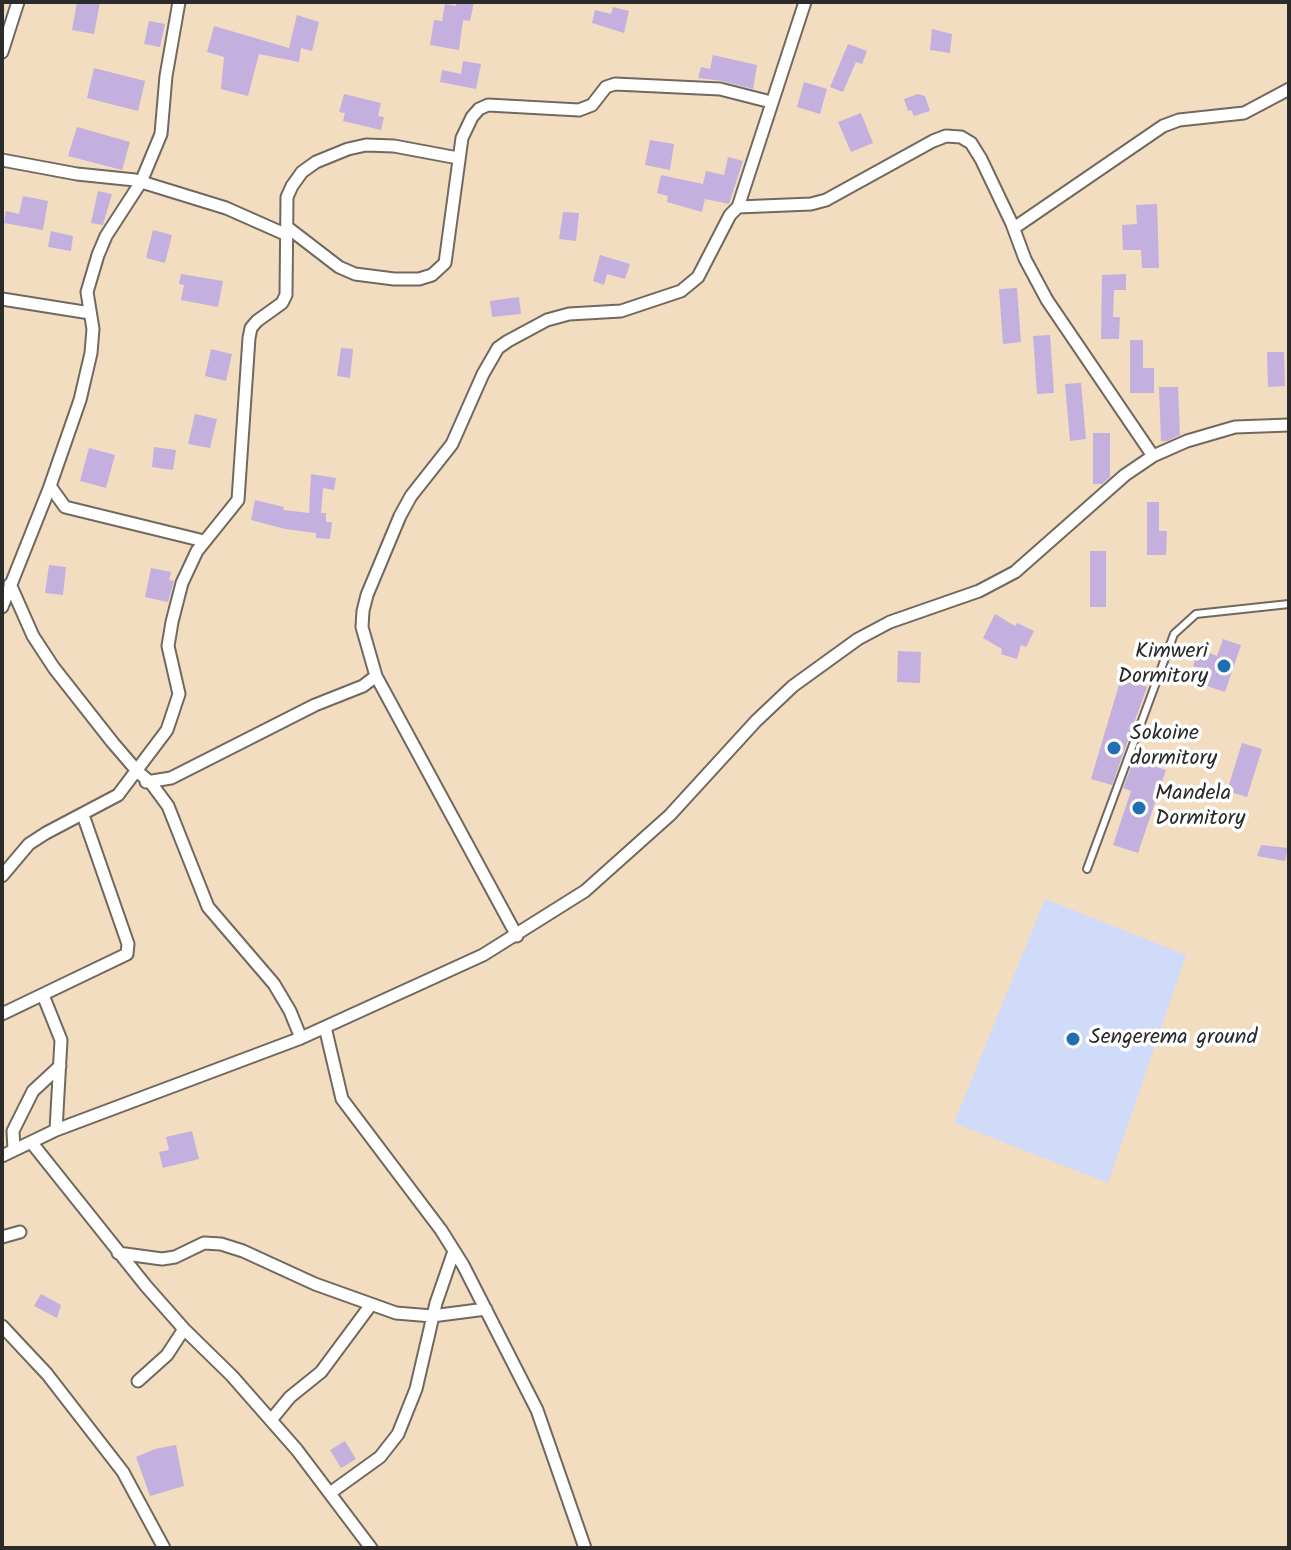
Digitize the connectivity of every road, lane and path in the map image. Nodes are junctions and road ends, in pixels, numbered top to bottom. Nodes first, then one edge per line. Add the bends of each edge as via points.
1 (18, 2) edge
2 (179, 2) edge
3 (805, 2) edge
4 (2, 52) edge
5 (1289, 89) edge
6 (771, 102) junction
7 (458, 158) junction
8 (2, 160) edge
9 (141, 182) junction
10 (738, 207) junction
11 (1014, 228) junction
12 (287, 231) junction
13 (2, 299) edge
14 (90, 313) junction
15 (1289, 425) edge
16 (1153, 456) junction
17 (50, 486) junction
18 (204, 541) junction
19 (10, 584) junction
20 (1289, 604) edge
21 (2, 607) edge
22 (376, 676) junction
23 (134, 777) junction
24 (151, 783) junction
25 (83, 815) junction
26 (1087, 869) dead end
27 (2, 876) edge
28 (517, 936) junction
29 (43, 995) junction
30 (3, 1012) edge
31 (325, 1027) junction
32 (301, 1038) junction
33 (60, 1066) junction
34 (56, 1130) junction
35 (31, 1142) junction
36 (14, 1150) junction
37 (2, 1156) edge
38 (20, 1232) dead end
39 (2, 1237) edge
40 (454, 1251) junction
41 (118, 1253) junction
42 (370, 1306) junction
43 (486, 1309) junction
44 (432, 1316) junction
45 (2, 1326) edge
46 (184, 1329) junction
47 (138, 1381) dead end
48 (271, 1420) junction
49 (330, 1493) junction
50 (164, 1548) edge
51 (371, 1548) edge
52 (585, 1548) edge

1 - 4 street
2 - 9 street via 161,134
3 - 6 street
5 - 11 street via 1244,113 1163,126
6 - 7 street via 707,87 615,84 579,110 488,105 472,117
6 - 10 street
7 - 12 street via 366,145 316,162 302,172 287,197
7 - 12 street via 447,255 432,275 394,279 355,274
8 - 9 street
9 - 12 street
9 - 14 street via 98,255 87,292
10 - 11 street via 826,200 946,136 961,137 971,143
10 - 22 street via 698,277 681,291 621,311 547,320 492,356 452,444 400,516 367,595 362,627
11 - 16 street via 1047,300
12 - 18 street via 286,295 257,321 249,338 238,500
13 - 14 street
14 - 17 street via 91,353
15 - 16 street via 1235,427
16 - 28 street via 1028,564 967,596 890,622 824,662 756,721 670,815 585,891
17 - 18 street via 65,507
17 - 19 street
18 - 23 street via 182,583 168,638 179,686 176,707 167,730
19 - 21 street
19 - 23 street via 33,636
20 - 26 lane via 1196,614 1174,634
22 - 24 street via 171,778
22 - 28 street
23 - 24 street
23 - 25 street via 118,795
24 - 32 street via 168,806 208,907 274,984
25 - 27 street via 29,844
25 - 29 street via 128,950 124,958
28 - 31 street
29 - 30 street
29 - 33 street via 61,1040
31 - 32 street
31 - 40 street via 342,1099
32 - 34 street
33 - 34 street
33 - 36 street via 33,1091 13,1131
34 - 35 street
35 - 36 street
35 - 41 street
36 - 37 street
38 - 39 street
40 - 43 street
40 - 44 street
41 - 42 street via 162,1259 204,1243 221,1244
41 - 46 street
42 - 44 street
42 - 48 street via 321,1372
43 - 44 street
43 - 52 street via 537,1410
44 - 49 street via 416,1389 398,1434 380,1457
45 - 50 street via 117,1462
46 - 47 street via 167,1355
46 - 48 street
48 - 49 street
49 - 51 street

